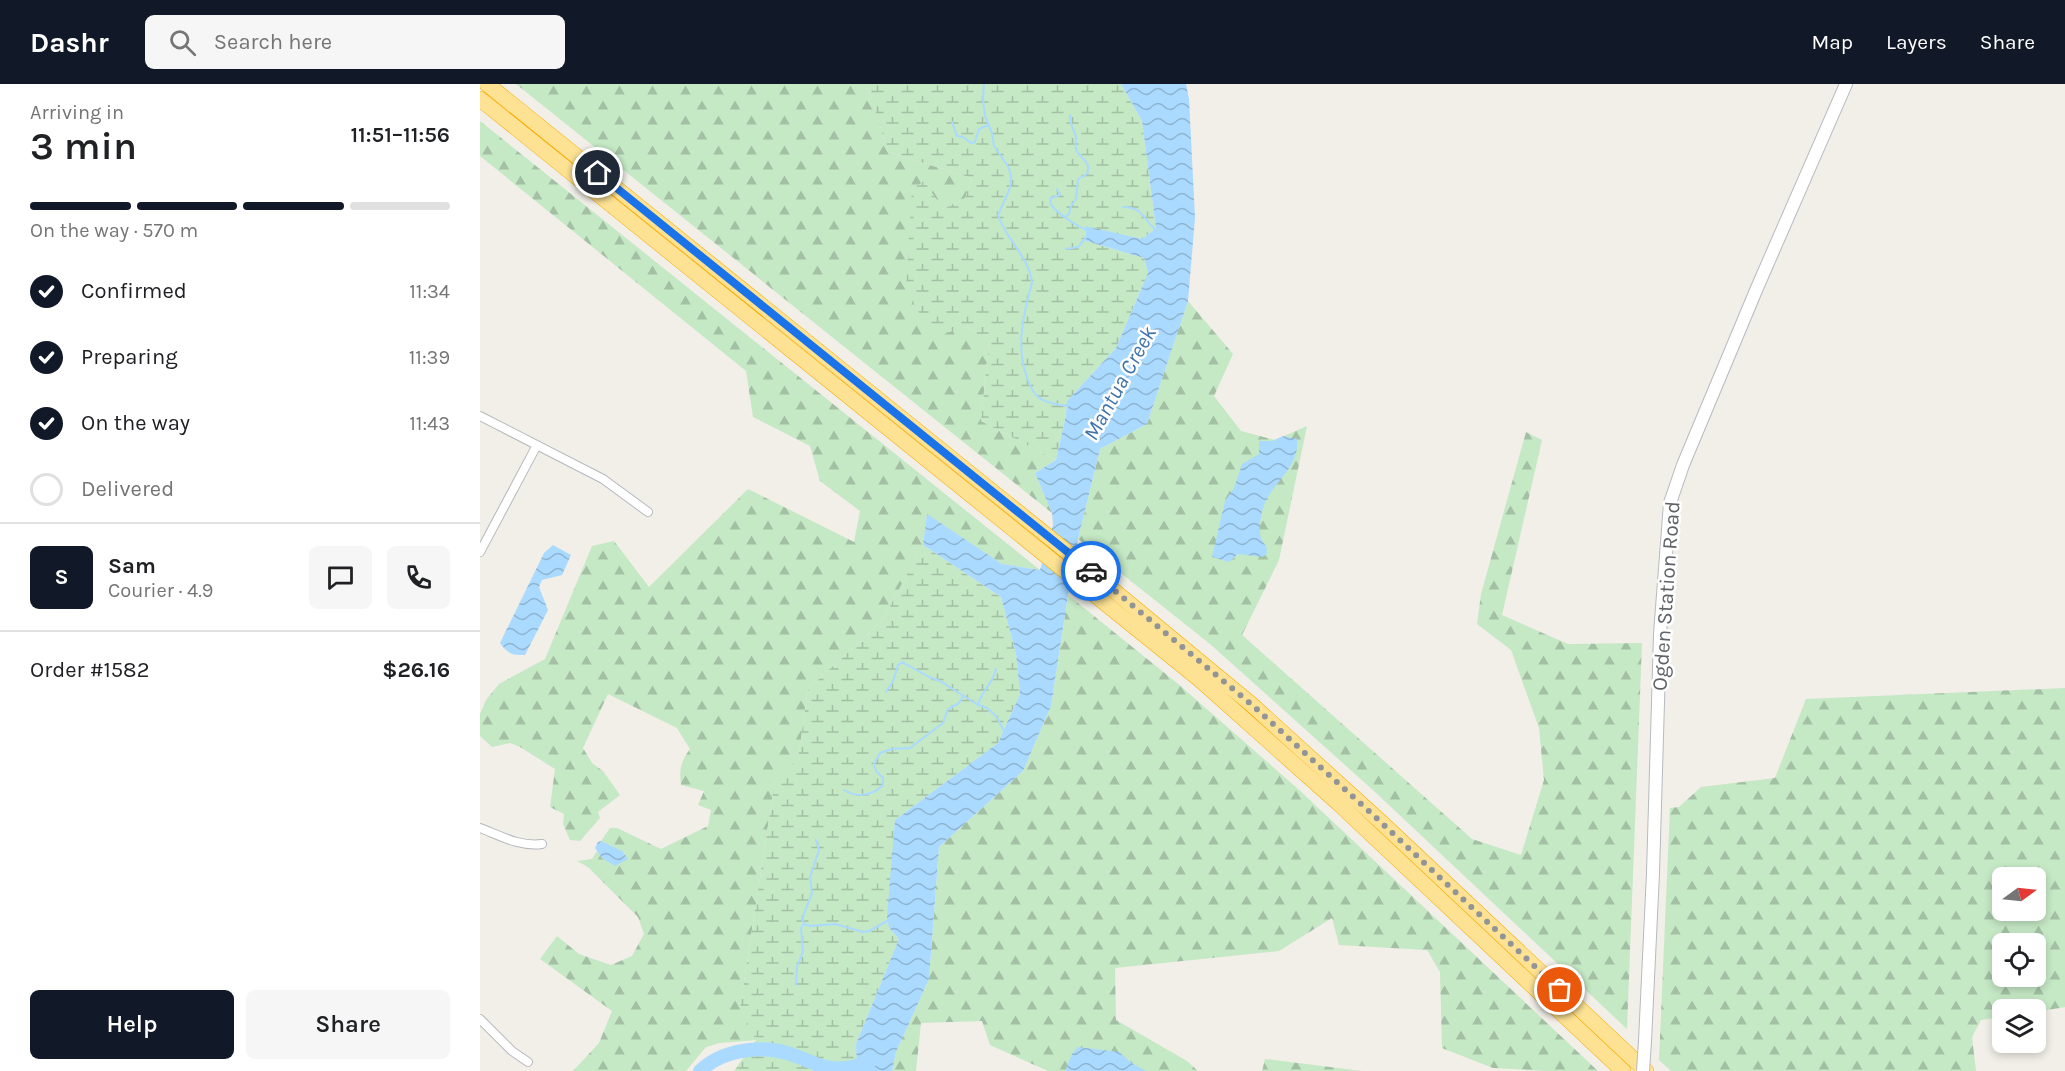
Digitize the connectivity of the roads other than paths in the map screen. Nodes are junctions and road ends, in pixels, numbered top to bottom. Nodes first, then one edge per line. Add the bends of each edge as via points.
1 (487, 84) edge
2 (1846, 84) edge
3 (480, 99) edge
4 (480, 416) edge
5 (537, 445) junction
6 (648, 512) dead end
7 (480, 552) edge
8 (1087, 577) junction
9 (480, 828) edge
10 (542, 843) dead end
11 (480, 1019) edge
12 (528, 1062) dead end
13 (1623, 1071) edge
14 (1644, 1071) edge

1 - 8 highway via 1040,530
2 - 14 street, Ogden Station Road, bridge via 1757,288 1670,503 1660,634
3 - 8 highway via 1037,547
4 - 5 street
5 - 6 street via 603,479
5 - 7 street
8 - 13 highway via 1269,740
8 - 14 highway via 1251,704 1310,756
9 - 10 street via 519,843
11 - 12 street

